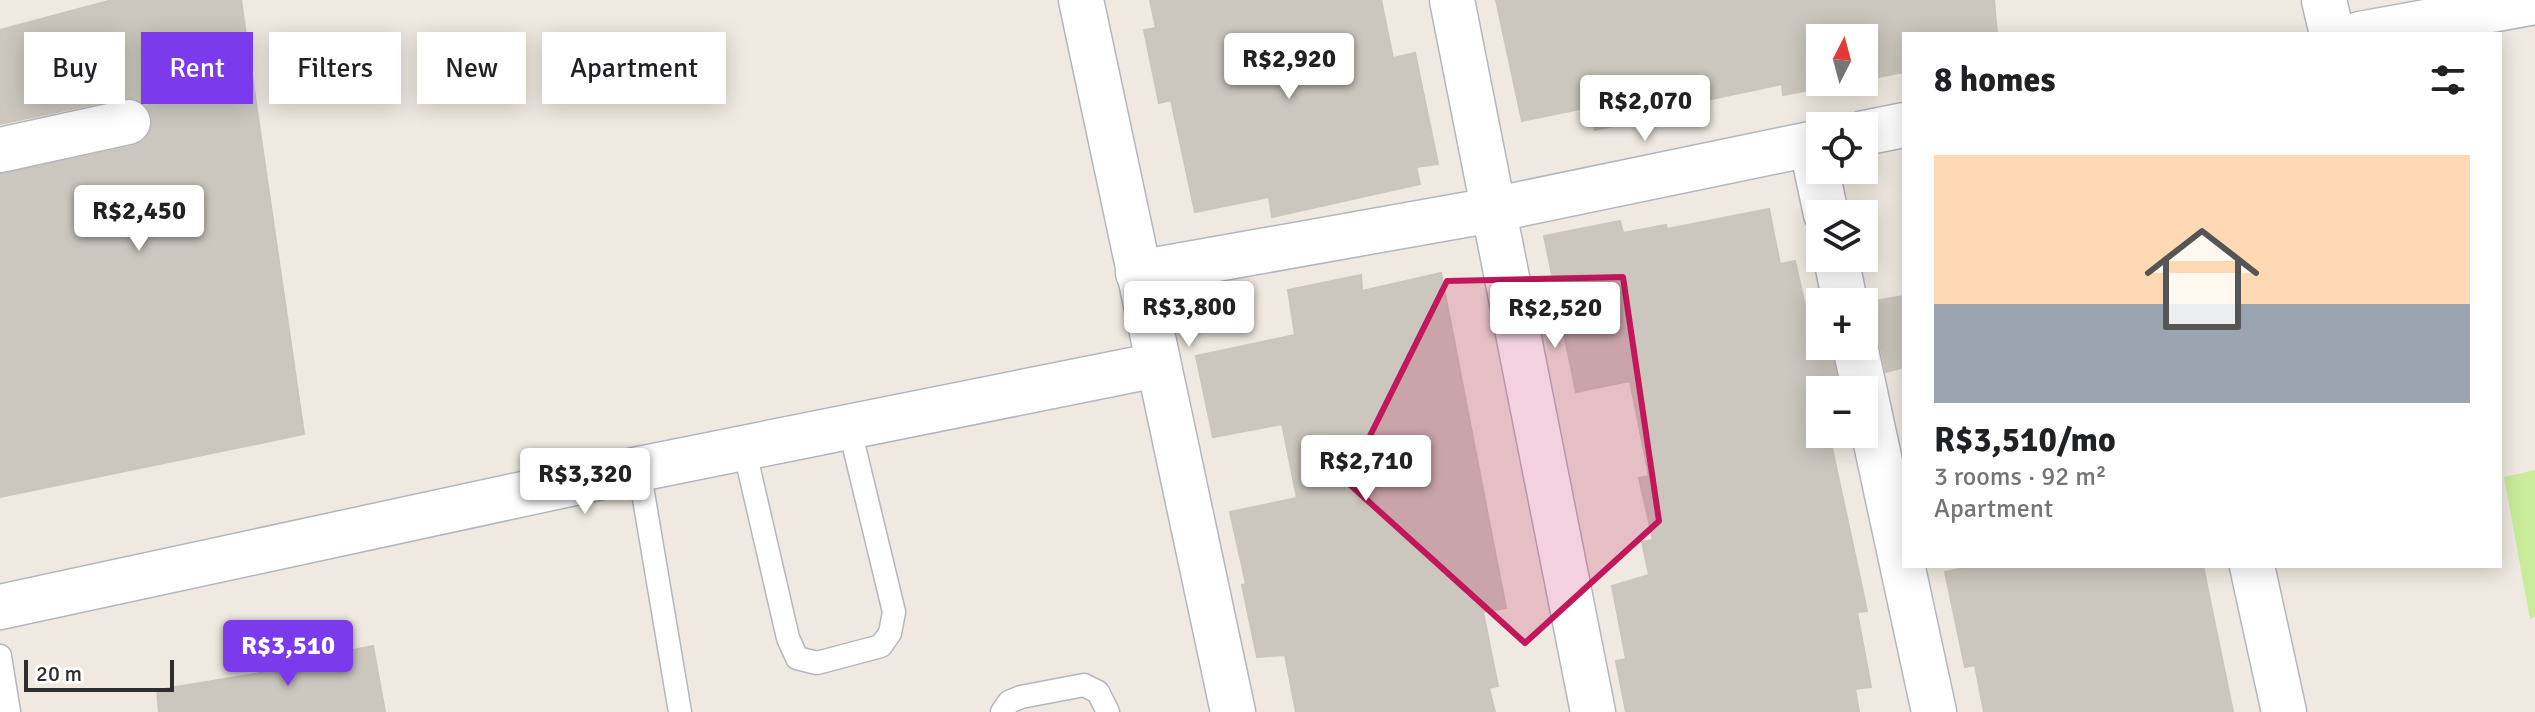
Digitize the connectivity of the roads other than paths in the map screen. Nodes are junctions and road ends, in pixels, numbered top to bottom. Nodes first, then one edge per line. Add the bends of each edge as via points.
1 (1081, 0) edge
2 (1452, 0) edge
3 (2324, 0) edge
4 (2535, 2) edge
5 (2332, 32) edge
6 (2371, 32) edge
7 (128, 122) dead end
8 (1902, 125) edge
9 (1878, 130) edge
10 (1806, 145) edge
11 (0, 150) edge
12 (1492, 210) junction
13 (1138, 273) junction
14 (1858, 360) edge
15 (1157, 365) junction
16 (849, 426) junction
17 (744, 448) junction
18 (639, 469) junction
19 (1902, 564) edge
20 (1903, 568) edge
21 (2252, 568) edge
22 (0, 607) edge
23 (0, 656) edge
24 (9, 712) edge
25 (680, 712) edge
26 (1002, 712) edge
27 (1108, 712) edge
28 (1233, 712) edge
29 (1593, 712) edge
30 (1934, 712) edge
31 (2284, 712) edge

1 - 13 street
2 - 12 street
3 - 5 street
4 - 6 street
7 - 11 street
8 - 9 street
10 - 12 street
12 - 13 street
12 - 29 street
13 - 15 street
14 - 19 street
15 - 16 street
15 - 28 street
16 - 17 street
16 - 17 lane via 894,612 881,646 817,663 797,658 788,638
17 - 18 street
18 - 22 street
18 - 25 lane
20 - 30 street
21 - 31 street
23 - 24 lane
26 - 27 lane via 1021,697 1084,685 1098,692

